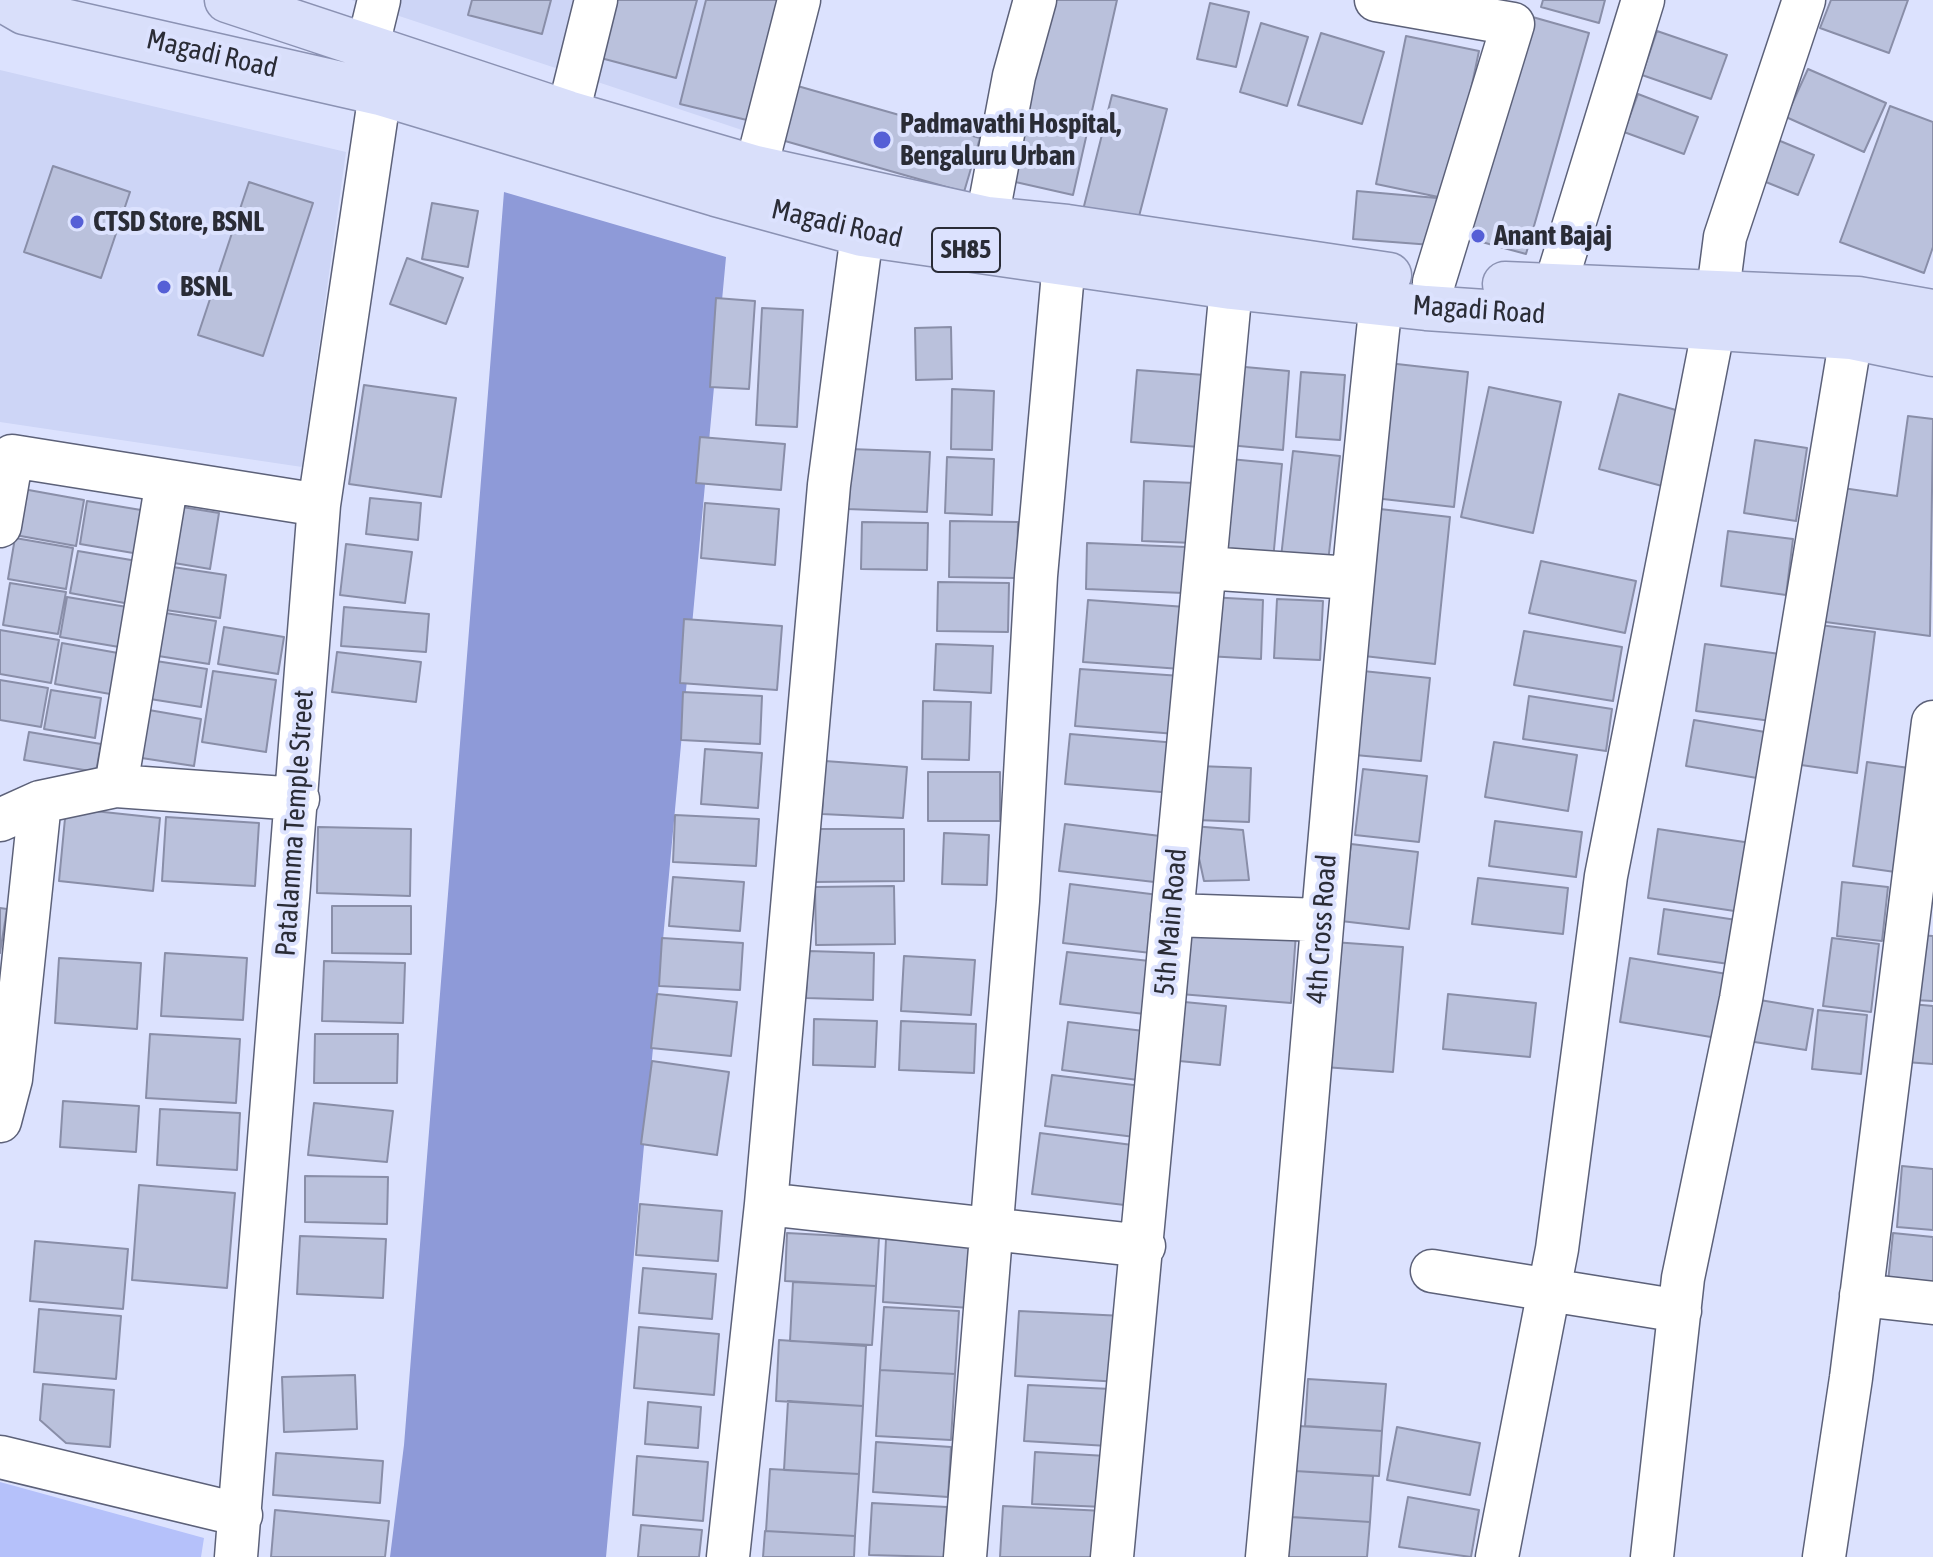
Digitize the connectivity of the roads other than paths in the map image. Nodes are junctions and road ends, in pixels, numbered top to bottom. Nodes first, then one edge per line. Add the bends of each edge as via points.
1 (227, 0) edge
2 (379, 0) edge
3 (596, 0) edge
4 (799, 0) edge
5 (1035, 0) edge
6 (1376, 0) edge
7 (1643, 0) edge
8 (1804, 0) edge
9 (9, 7) edge
10 (1517, 12) edge
11 (368, 45) junction
12 (380, 93) junction
13 (568, 113) junction
14 (756, 168) junction
15 (987, 219) junction
16 (862, 234) junction
17 (1066, 245) junction
18 (1434, 282) junction
19 (1555, 286) junction
20 (1231, 287) junction
21 (1381, 302) junction
22 (1716, 308) junction
23 (1933, 312) edge
24 (1851, 337) junction
25 (1933, 354) edge
26 (167, 481) junction
27 (319, 505) junction
28 (0, 526) edge
29 (1205, 568) junction
30 (1351, 578) junction
31 (1933, 722) edge
32 (116, 786) junction
33 (298, 799) junction
34 (40, 802) junction
35 (0, 820) edge
36 (1172, 915) junction
37 (1322, 920) junction
38 (0, 1121) edge
39 (766, 1204) junction
40 (992, 1228) junction
41 (1144, 1246) junction
42 (1432, 1271) dead end
43 (1549, 1289) junction
44 (1861, 1295) junction
45 (1933, 1303) edge
46 (1680, 1311) junction
47 (0, 1457) edge
48 (241, 1515) junction
49 (236, 1557) edge
50 (728, 1557) edge
51 (965, 1557) edge
52 (1112, 1557) edge
53 (1267, 1557) edge
54 (1497, 1557) edge
55 (1652, 1557) edge
56 (1824, 1557) edge

1 - 11 main road, Magadi Road / SH85
2 - 11 street
3 - 13 street
4 - 14 street
5 - 15 street via 1014,76
6 - 10 street
7 - 19 street
8 - 22 street via 1725,237
9 - 12 main road, Magadi Road / SH85
10 - 18 street
11 - 13 main road, Magadi Road / SH85
12 - 16 main road, Magadi Road / SH85
12 - 27 street, Patalamma Temple Street
13 - 14 main road, Magadi Road / SH85
14 - 15 main road, Magadi Road / SH85
15 - 17 main road, Magadi Road / SH85
16 - 17 main road, Magadi Road / SH85
16 - 39 street via 829,485
17 - 18 main road, Magadi Road / SH85
17 - 20 main road, Magadi Road / SH85
17 - 40 street via 1036,576
18 - 19 main road, Magadi Road / SH85
19 - 22 main road, Magadi Road / SH85
20 - 21 main road, Magadi Road / SH85
20 - 29 street, 5th Main Road
21 - 22 main road, Magadi Road / SH85 via 1426,308
21 - 30 street, 4th Cross Road
22 - 23 main road, Magadi Road / SH85 via 1858,299
22 - 24 main road, Magadi Road / SH85
22 - 43 street via 1606,876
24 - 25 main road, Magadi Road / SH85
24 - 46 street via 1741,999
26 - 27 street
26 - 28 street via 12,456
26 - 32 street
27 - 33 street, Patalamma Temple Street
29 - 30 street
29 - 36 street, 5th Main Road
30 - 37 street, 4th Cross Road
31 - 44 street
32 - 33 street
32 - 34 street
33 - 48 street, Patalamma Temple Street
34 - 35 street
34 - 38 street via 11,1079
36 - 37 street
36 - 41 street, 5th Main Road
37 - 53 street, 4th Cross Road
39 - 40 street
39 - 50 street
40 - 41 street
40 - 51 street
41 - 52 street, 5th Main Road
42 - 43 street
43 - 46 street
43 - 54 street
44 - 45 street
44 - 56 street
46 - 55 street
47 - 48 street
48 - 49 street, Patalamma Temple Street

